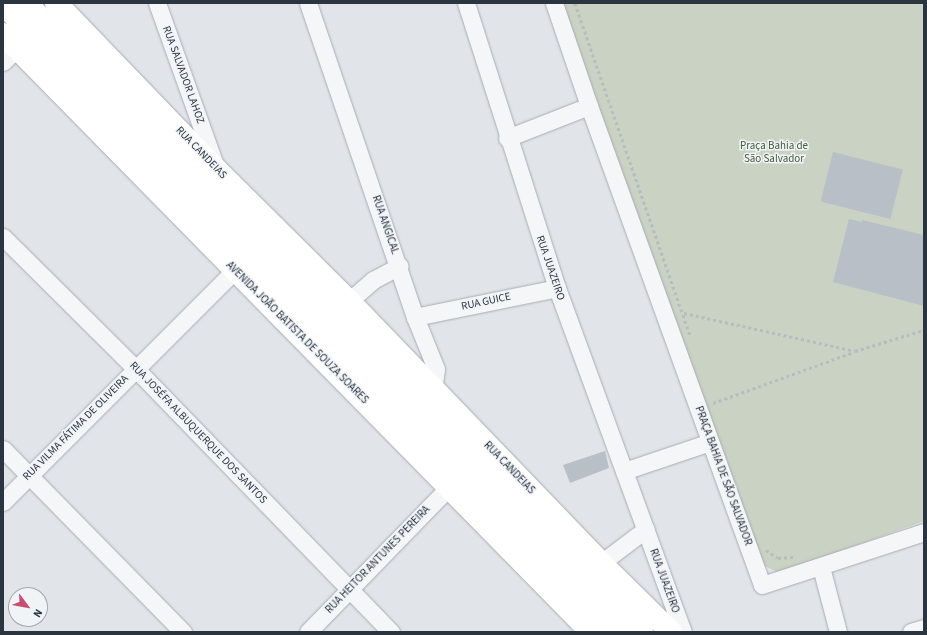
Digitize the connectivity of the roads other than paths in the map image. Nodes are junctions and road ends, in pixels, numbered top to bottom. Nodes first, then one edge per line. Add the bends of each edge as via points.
1 (26, 3) edge
2 (56, 3) edge
3 (157, 3) edge
4 (308, 3) edge
5 (466, 3) edge
6 (554, 3) edge
7 (3, 4) edge
8 (7, 48) edge
9 (589, 106) junction
10 (507, 138) junction
11 (216, 169) junction
12 (3, 237) edge
13 (399, 266) junction
14 (234, 271) junction
15 (557, 288) junction
16 (344, 310) junction
17 (415, 317) junction
18 (329, 339) junction
19 (326, 360) junction
20 (135, 368) junction
21 (433, 390) junction
22 (415, 427) junction
23 (710, 442) junction
24 (3, 449) edge
25 (624, 471) junction
26 (29, 476) junction
27 (448, 488) junction
28 (3, 502) edge
29 (646, 529) junction
30 (924, 532) edge
31 (601, 563) junction
32 (821, 567) junction
33 (350, 590) junction
34 (924, 628) edge
35 (183, 632) edge
36 (308, 632) edge
37 (391, 632) edge
38 (591, 632) edge
39 (616, 632) edge
40 (642, 632) edge
41 (671, 632) edge
42 (683, 632) edge
43 (838, 632) edge
44 (911, 632) edge

1 - 16 main road
2 - 11 main road, RUA CANDEIAS
3 - 11 street, RUA SALVADOR LAHOZ
4 - 13 street, RUA ANGICAL
5 - 10 street, RUA JUAZEIRO
6 - 9 street, PRAÇA BAHIA DE SÃO SALVADOR
7 - 18 main road
8 - 14 main road, AVENIDA JOÃO BATISTA DE SOUZA SOARES
9 - 10 street
9 - 23 street, PRAÇA BAHIA DE SÃO SALVADOR
10 - 15 street, RUA JUAZEIRO
11 - 16 main road, RUA CANDEIAS
12 - 20 street, RUA JOSÉFA ALBUQUERQUE DOS SANTOS
13 - 16 street via 373,280
13 - 17 street, RUA ANGICAL
14 - 19 main road, AVENIDA JOÃO BATISTA DE SOUZA SOARES
14 - 20 street, RUA VILMA FÁTIMA DE OLIVEIRA
15 - 17 street, RUA GUICE
15 - 25 street, RUA JUAZEIRO
16 - 18 street
16 - 21 main road, RUA CANDEIAS
16 - 22 main road
17 - 21 street, RUA ANGICAL via 436,369
18 - 19 street
18 - 22 main road
19 - 22 main road, AVENIDA JOÃO BATISTA DE SOUZA SOARES
20 - 26 street, RUA VILMA FÁTIMA DE OLIVEIRA
20 - 33 street, RUA JOSÉFA ALBUQUERQUE DOS SANTOS
21 - 22 street, RUA ANGICAL
21 - 31 main road, RUA CANDEIAS
22 - 27 main road, AVENIDA JOÃO BATISTA DE SOUZA SOARES
22 - 39 main road
22 - 40 main road
23 - 25 street
23 - 32 street, PRAÇA BAHIA DE SÃO SALVADOR via 762,585
24 - 26 street
25 - 29 street, RUA JUAZEIRO
26 - 28 street, RUA VILMA FÁTIMA DE OLIVEIRA
26 - 35 street
27 - 33 street, RUA HEITOR ANTUNES PEREIRA
27 - 38 main road, AVENIDA JOÃO BATISTA DE SOUZA SOARES
29 - 31 street
29 - 42 street, RUA JUAZEIRO
30 - 32 street, PRAÇA BAHIA DE SÃO SALVADOR
31 - 41 main road, RUA CANDEIAS
32 - 43 street
33 - 36 street, RUA HEITOR ANTUNES PEREIRA
33 - 37 street, RUA JOSÉFA ALBUQUERQUE DOS SANTOS
34 - 44 street

